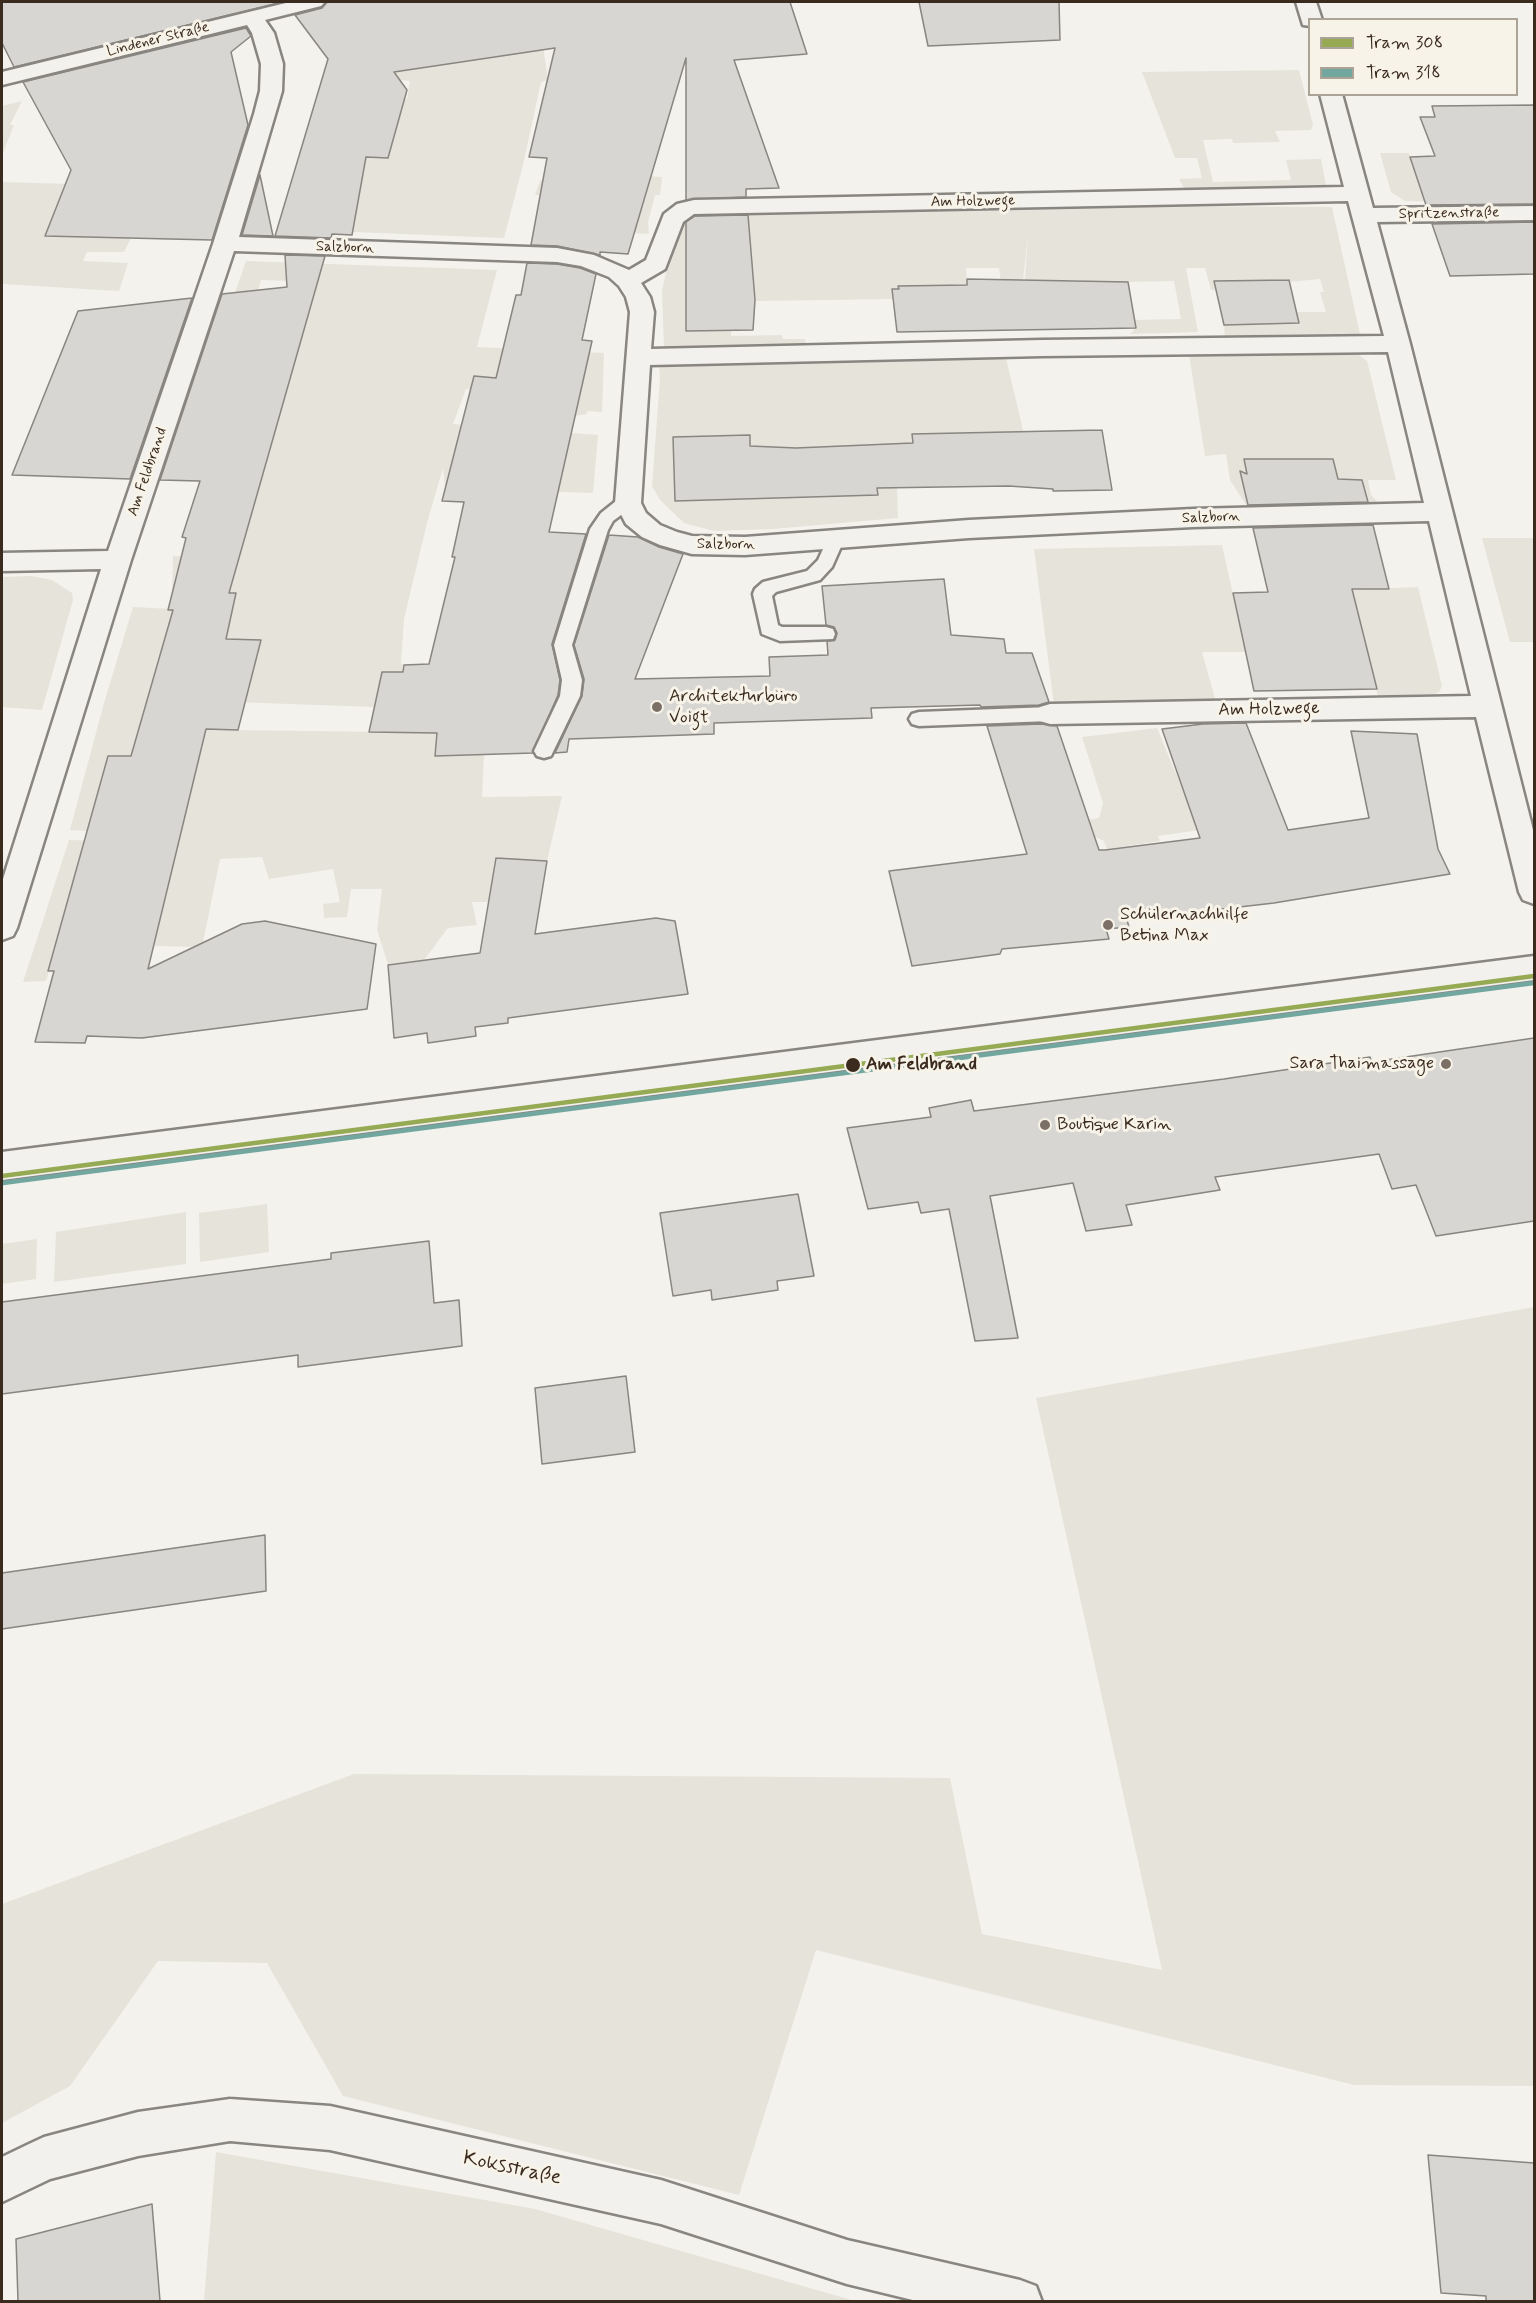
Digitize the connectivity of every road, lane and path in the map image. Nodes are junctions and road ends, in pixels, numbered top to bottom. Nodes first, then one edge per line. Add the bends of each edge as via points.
1 (314, 2) edge
2 (1306, 2) edge
3 (252, 17) junction
4 (1310, 18) edge
5 (2, 78) edge
6 (1332, 96) edge
7 (1361, 205) junction
8 (1534, 213) edge
9 (225, 244) junction
10 (628, 281) junction
11 (1398, 344) junction
12 (638, 357) junction
13 (628, 503) junction
14 (1440, 513) junction
15 (834, 540) junction
16 (118, 560) junction
17 (2, 562) edge
18 (826, 634) dead end
19 (1489, 706) junction
20 (1050, 714) joint
21 (919, 719) dead end
22 (544, 751) dead end
23 (1534, 892) edge
24 (2, 928) edge
25 (1534, 968) edge
26 (2, 1166) edge
27 (2, 2180) edge
28 (1020, 2301) edge

1 - 3 street, Lindener Straße
2 - 4 street
3 - 5 street, Lindener Straße
3 - 9 street, Am Feldbrand via 263,33 272,64 271,91
6 - 7 street
7 - 8 street, Spritzenstraße
7 - 10 street, Am Holzwege via 694,207 672,219 657,264
7 - 11 street
9 - 10 street, Salzborn via 557,255 603,266
9 - 16 street, Am Feldbrand
10 - 12 street via 642,312
11 - 12 street
11 - 14 street
12 - 13 street
13 - 15 street, Salzborn via 635,518 651,531 692,545
13 - 22 lane via 607,517 599,530 563,645 572,680 570,696
14 - 15 street, Salzborn via 1193,518
14 - 19 street
15 - 18 lane via 826,563 813,576 770,587 762,594 769,629 780,634
16 - 17 street
16 - 24 street, Am Feldbrand
19 - 20 street, Am Holzwege
19 - 23 street
20 - 21 lane
25 - 26 street
27 - 28 street, Koksstraße via 44,2159 138,2134 230,2120 330,2128 662,2202 847,2262

